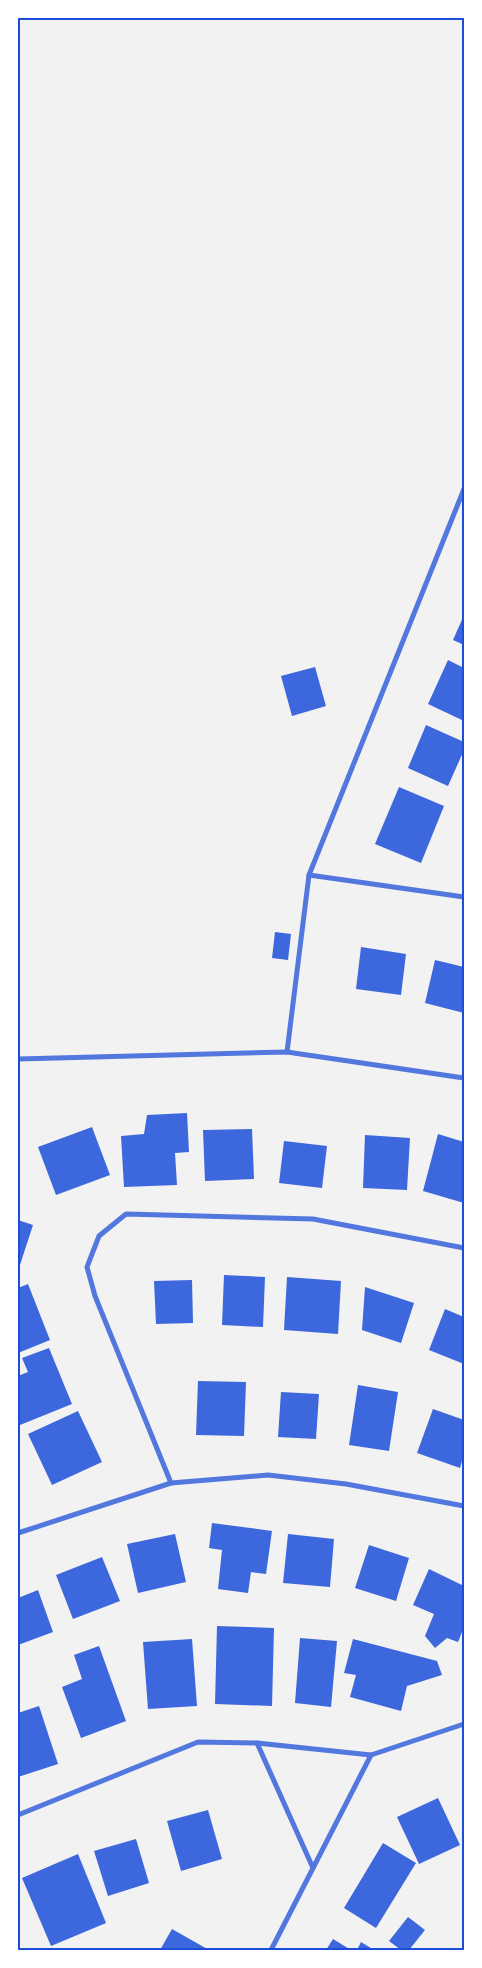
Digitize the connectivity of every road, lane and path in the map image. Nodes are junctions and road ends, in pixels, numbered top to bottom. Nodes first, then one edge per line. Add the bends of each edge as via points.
1 (464, 489) edge
2 (309, 875) junction
3 (464, 896) edge
4 (287, 1052) junction
5 (18, 1058) edge
6 (464, 1078) edge
7 (464, 1248) edge
8 (171, 1483) junction
9 (464, 1506) edge
10 (18, 1533) edge
11 (464, 1724) edge
12 (257, 1743) junction
13 (372, 1755) junction
14 (18, 1815) edge
15 (313, 1868) junction
16 (271, 1950) edge

1 - 2 street
2 - 3 street
2 - 4 street
4 - 5 street
4 - 6 street
7 - 8 street via 313,1219 126,1214 105,1230 98,1236 88,1267 95,1296
8 - 9 street via 268,1475 346,1484
8 - 10 street
11 - 13 street
12 - 13 street
12 - 14 street via 198,1742
12 - 15 street
13 - 15 street
15 - 16 street

